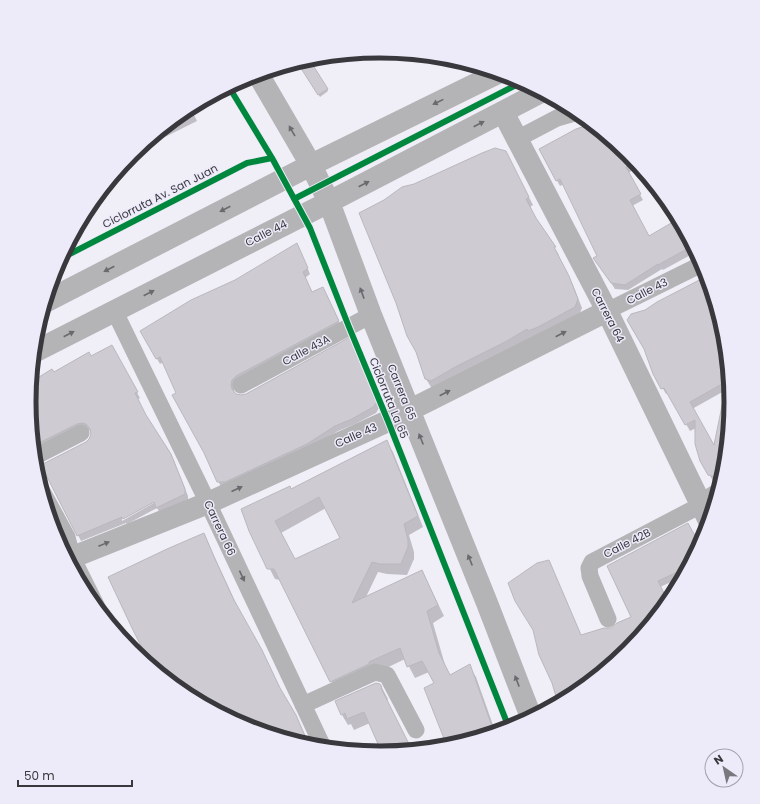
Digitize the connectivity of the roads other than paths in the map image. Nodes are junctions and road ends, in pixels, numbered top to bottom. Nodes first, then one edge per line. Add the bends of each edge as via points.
1 (485, 74) edge
2 (261, 79) edge
3 (535, 95) edge
4 (502, 112) junction
5 (569, 115) edge
6 (517, 139) junction
7 (312, 164) junction
8 (329, 202) junction
9 (697, 267) edge
10 (52, 298) edge
11 (114, 310) junction
12 (607, 311) junction
13 (371, 315) junction
14 (41, 349) edge
15 (241, 385) dead end
16 (410, 410) junction
17 (81, 433) dead end
18 (40, 454) edge
19 (704, 502) edge
20 (208, 503) junction
21 (54, 514) edge
22 (67, 546) edge
23 (71, 555) edge
24 (608, 619) dead end
25 (302, 705) junction
26 (529, 712) edge
27 (416, 730) dead end
28 (319, 740) edge

1 -> 7 main road
7 -> 2 main road, Carrera 65
3 - 4 main road, Calle 44
4 - 6 main road, Carrera 64
8 -> 4 main road, Calle 44
5 - 6 street
6 - 12 main road, Carrera 64
7 - 8 main road, Carrera 65
7 -> 10 main road
11 -> 8 main road, Calle 44
13 -> 8 main road, Carrera 65
9 - 12 street, Calle 43
14 -> 11 main road, Calle 44
11 - 20 street, Carrera 66
16 -> 12 main road, Calle 43
12 - 19 main road, Carrera 64
13 - 15 street, Calle 43A
13 - 16 main road, Carrera 65
20 -> 16 main road, Calle 43
26 -> 16 main road, Carrera 65
17 - 18 street
19 - 24 street, Calle 42B via 592,562 589,568 590,576
23 -> 20 main road, Calle 43
20 -> 25 street, Carrera 66
21 - 22 street via 67,537
25 - 27 street via 375,672 381,673 387,676
25 - 28 street, Carrera 66

